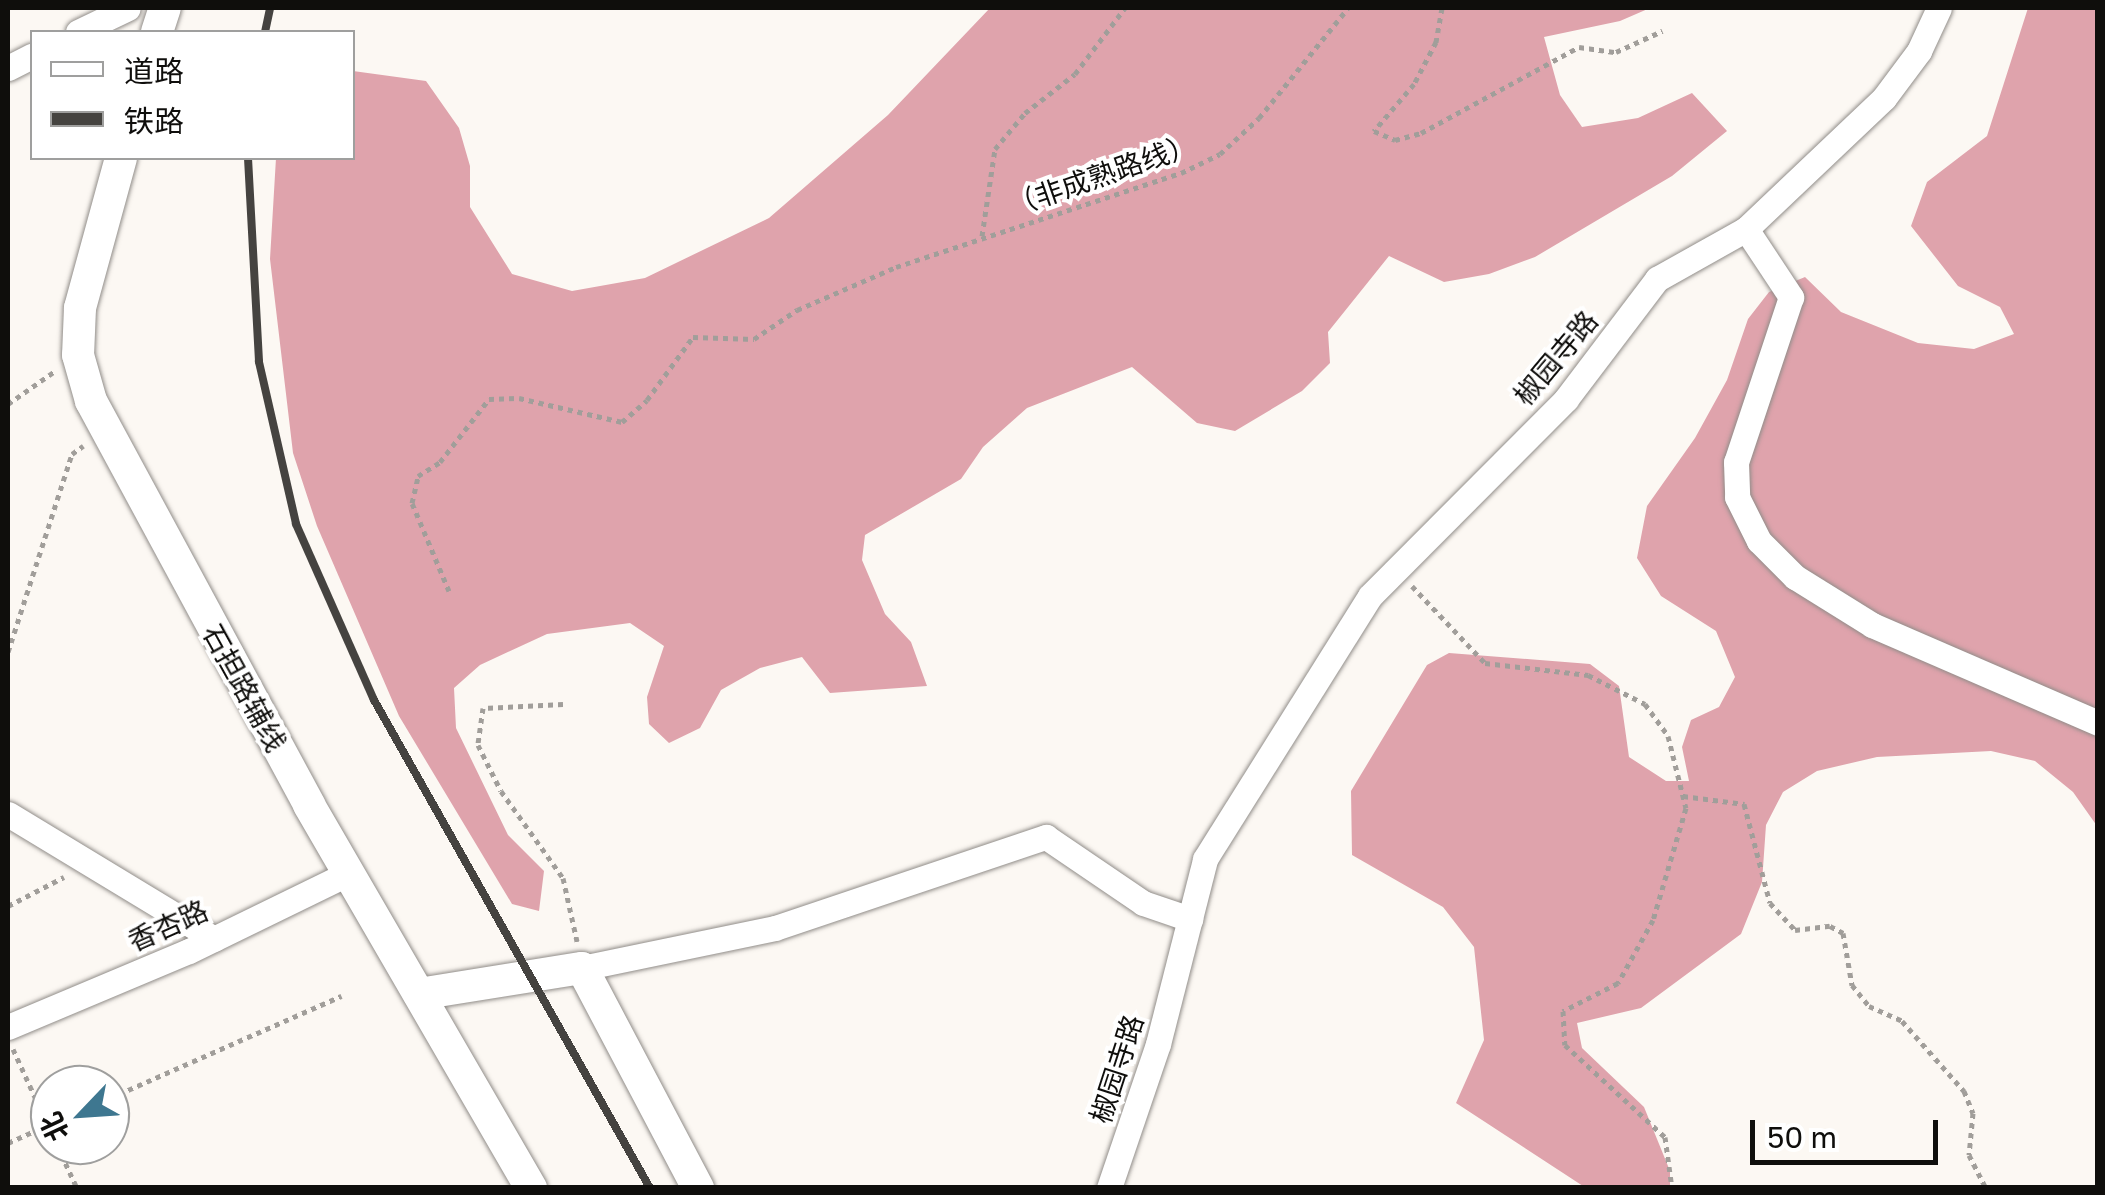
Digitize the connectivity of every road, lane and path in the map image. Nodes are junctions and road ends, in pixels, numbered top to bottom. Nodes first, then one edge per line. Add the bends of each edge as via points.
1 (128, 8) edge
2 (1125, 8) edge
3 (1348, 8) edge
4 (1442, 8) edge
5 (1939, 8) edge
6 (82, 30) edge
7 (1662, 32) dead end
8 (119, 160) edge
9 (1746, 229) junction
10 (982, 236) junction
11 (78, 355) junction
12 (8, 404) edge
13 (104, 428) junction
14 (1397, 569) junction
15 (449, 591) dead end
16 (8, 652) edge
17 (563, 704) dead end
18 (2098, 724) edge
19 (1683, 796) junction
20 (8, 814) edge
21 (79, 859) junction
22 (349, 874) junction
23 (8, 906) edge
24 (1190, 919) junction
25 (214, 939) junction
26 (582, 968) junction
27 (419, 994) junction
28 (341, 996) dead end
29 (8, 1026) edge
30 (8, 1038) edge
31 (30, 1085) edge
32 (130, 1089) edge
33 (66, 1165) edge
34 (76, 1188) edge
35 (532, 1188) edge
36 (698, 1188) edge
37 (1109, 1188) edge
38 (1672, 1188) edge
39 (1986, 1188) edge

1 - 6 street
2 - 10 path, （非成熟路线） via 1076,74 1025,113 995,149
3 - 10 path, （非成熟路线） via 1259,118 1220,154
4 - 7 path via 1436,42 1414,84 1374,131 1395,140 1421,133 1580,47 1616,52
5 - 9 street, 椒园寺路 via 1919,51 1884,98
8 - 11 main road, 石担路辅线 via 80,308
9 - 14 street, 椒园寺路 via 1658,278 1566,399
9 - 18 street via 1792,297 1736,462 1737,497 1759,540 1795,577 1872,625
10 - 15 path, （非成熟路线） via 844,288 754,339 693,338 648,400 622,422 519,398 488,399 440,462 418,476 412,502
11 - 12 path
11 - 13 main road, 石担路辅线
13 - 16 path via 72,454
13 - 22 main road, 石担路辅线
14 - 19 path via 1484,663 1588,676 1645,704 1668,736
14 - 24 street, 椒园寺路 via 1370,596 1205,859
17 - 26 path via 483,708 478,745 563,878
19 - 38 path via 1686,808 1654,920 1632,964 1618,984 1563,1012 1566,1044 1665,1137
19 - 39 path via 1744,804 1770,903 1794,930 1830,926 1844,933 1852,985 1869,1006 1902,1021 1964,1091 1974,1114 1969,1155
20 - 21 street
21 - 23 path via 58,884
21 - 25 street
22 - 25 street, 香杏路
22 - 27 main road, 石担路辅线
24 - 26 street via 1143,903 1046,837 776,928
24 - 37 street, 椒园寺路 via 1158,1044
25 - 29 street, 香杏路
26 - 27 main road
26 - 36 main road
27 - 35 main road, 石担路辅线
28 - 32 path
30 - 31 path
33 - 34 path

